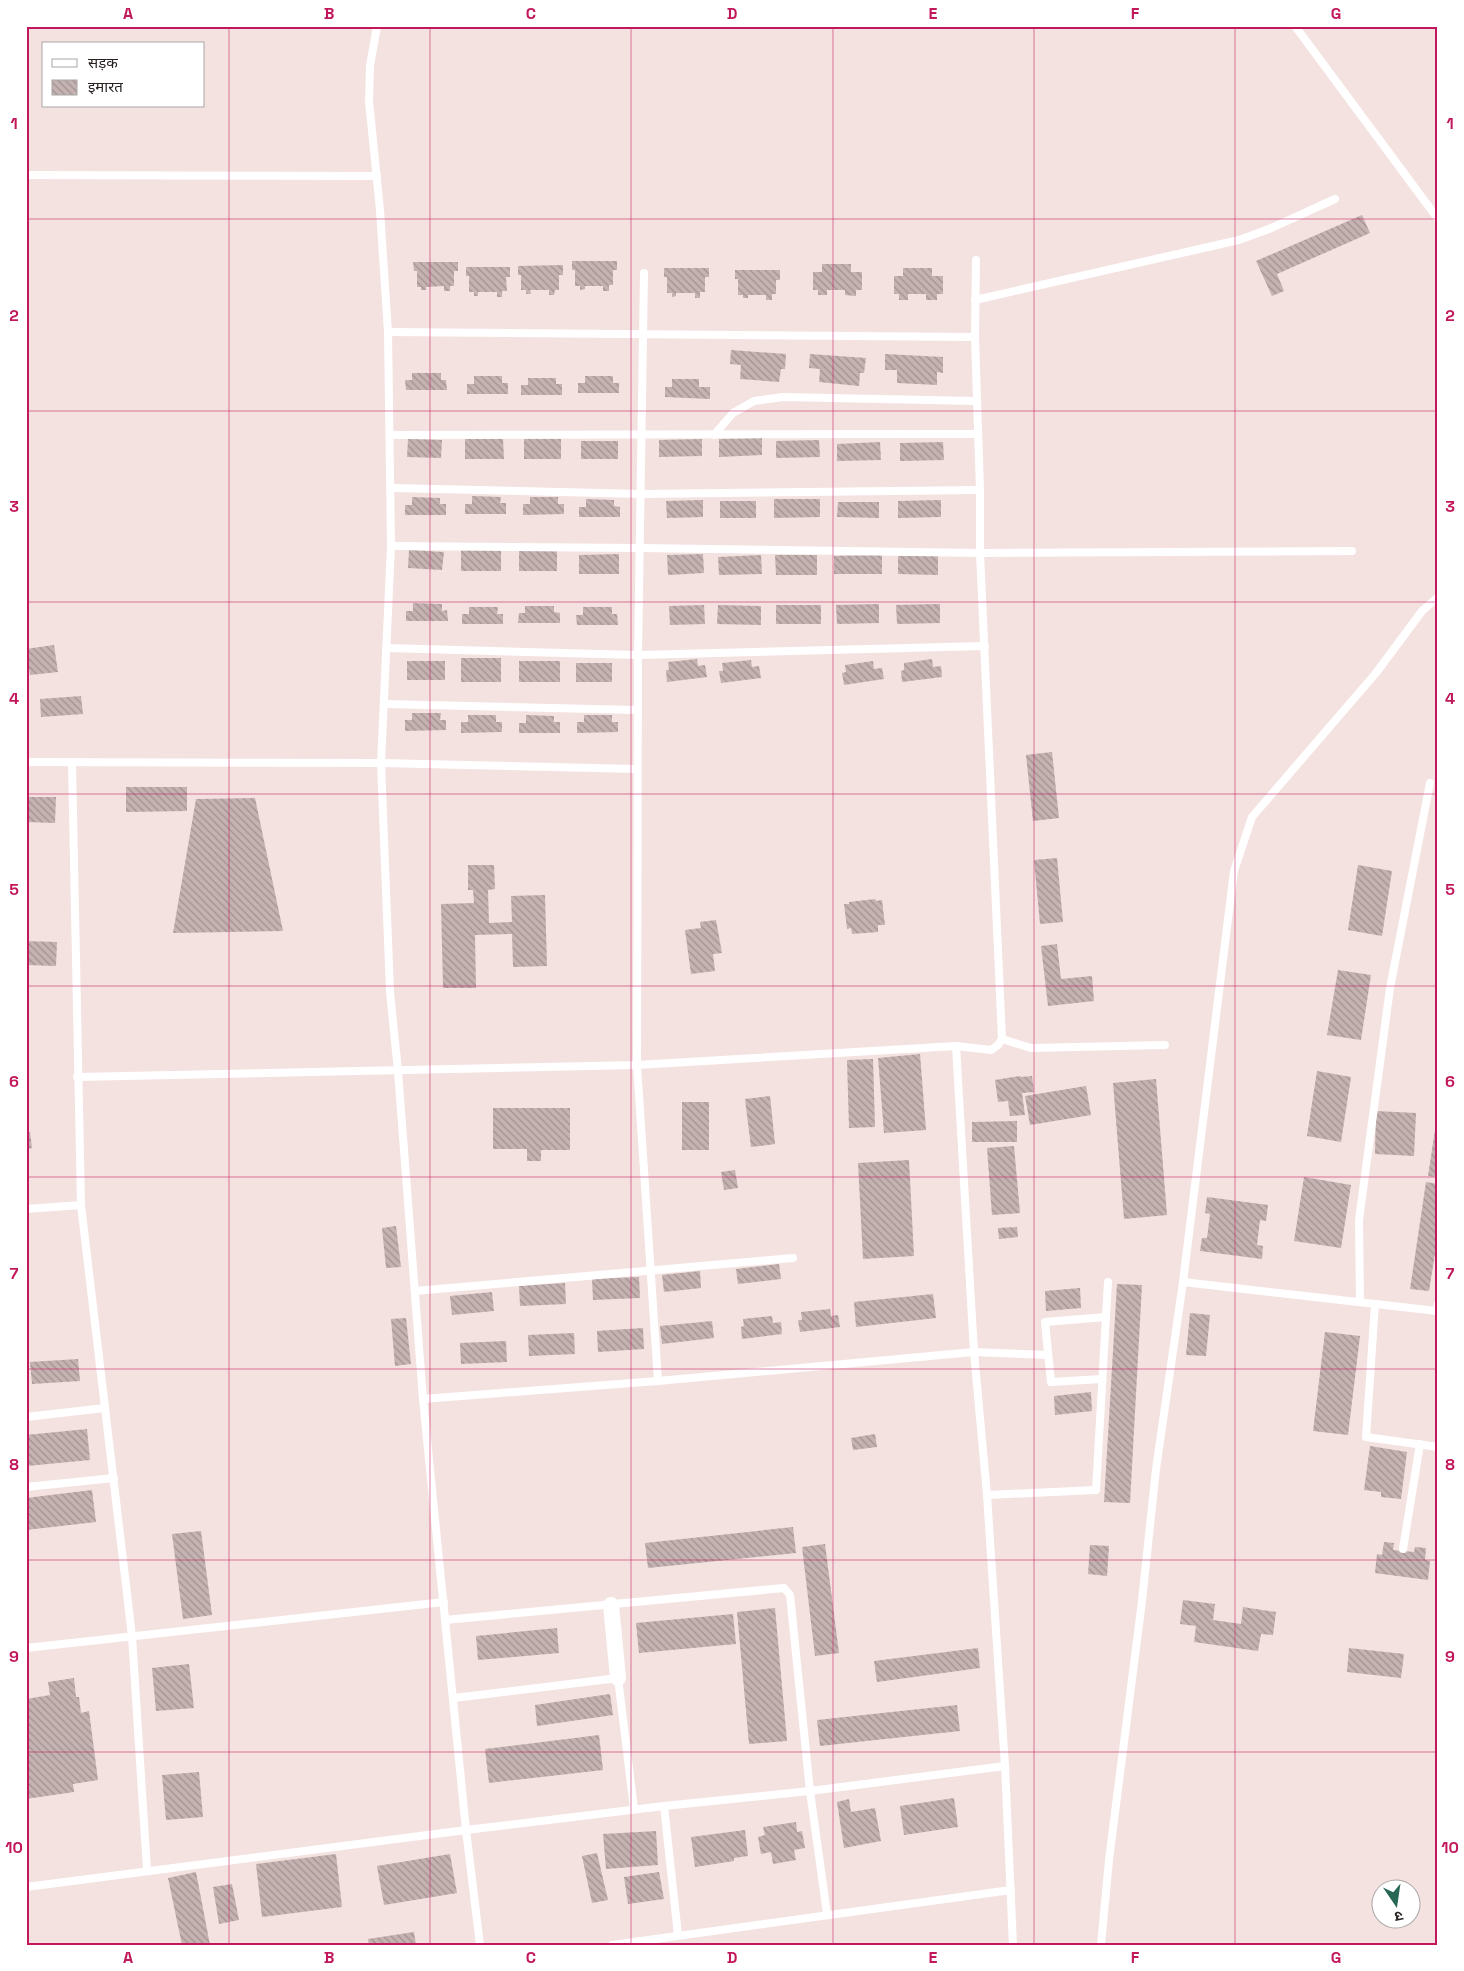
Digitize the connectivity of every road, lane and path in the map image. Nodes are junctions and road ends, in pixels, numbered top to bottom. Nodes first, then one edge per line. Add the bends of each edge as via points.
1 (377, 26) edge
2 (1295, 26) edge
3 (26, 175) edge
4 (377, 176) junction
5 (1336, 199) dead end
6 (1438, 218) edge
7 (976, 260) dead end
8 (644, 273) dead end
9 (975, 300) junction
10 (388, 332) junction
11 (644, 334) junction
12 (975, 336) junction
13 (976, 401) junction
14 (977, 434) junction
15 (390, 435) junction
16 (642, 435) junction
17 (714, 435) junction
18 (390, 488) junction
19 (980, 490) junction
20 (641, 494) junction
21 (391, 546) junction
22 (639, 548) junction
23 (1352, 551) dead end
24 (980, 553) junction
25 (1438, 597) edge
26 (985, 646) junction
27 (386, 648) junction
28 (638, 655) junction
29 (384, 704) junction
30 (638, 710) junction
31 (26, 762) edge
32 (72, 762) junction
33 (381, 763) junction
34 (637, 769) junction
35 (1430, 783) dead end
36 (1002, 1039) junction
37 (1165, 1045) dead end
38 (956, 1046) junction
39 (637, 1065) junction
40 (398, 1070) junction
41 (77, 1077) junction
42 (81, 1205) junction
43 (26, 1210) edge
44 (793, 1258) dead end
45 (650, 1272) junction
46 (1108, 1282) dead end
47 (1183, 1282) junction
48 (415, 1291) junction
49 (1360, 1302) junction
50 (1375, 1304) junction
51 (1437, 1309) edge
52 (1106, 1317) junction
53 (974, 1352) junction
54 (1048, 1354) junction
55 (1102, 1378) junction
56 (658, 1381) junction
57 (423, 1399) junction
58 (105, 1408) junction
59 (26, 1417) edge
60 (1420, 1444) junction
61 (1438, 1447) edge
62 (114, 1478) junction
63 (26, 1488) edge
64 (987, 1495) junction
65 (1403, 1549) dead end
66 (444, 1602) junction
67 (611, 1605) junction
68 (445, 1620) junction
69 (132, 1636) junction
70 (26, 1648) edge
71 (618, 1678) junction
72 (454, 1698) junction
73 (1005, 1766) junction
74 (810, 1791) junction
75 (664, 1806) junction
76 (634, 1809) junction
77 (466, 1830) junction
78 (147, 1870) junction
79 (26, 1887) edge
80 (1011, 1890) junction
81 (827, 1914) junction
82 (678, 1936) junction
83 (480, 1945) edge
84 (612, 1945) edge
85 (1014, 1945) edge
86 (1101, 1945) edge

1 - 4 lane via 370,66 369,101
2 - 6 lane
3 - 4 lane
4 - 10 lane
5 - 9 lane via 1239,240
7 - 9 lane
8 - 11 lane
9 - 12 lane
10 - 11 lane
10 - 15 lane
11 - 12 lane
11 - 16 lane
12 - 13 lane
13 - 14 lane
13 - 17 lane via 783,396 754,401 734,413
14 - 17 lane
14 - 19 lane
15 - 16 lane
15 - 18 lane
16 - 17 lane
16 - 20 lane
18 - 20 lane
18 - 21 lane
19 - 20 lane
19 - 24 lane
20 - 22 lane
21 - 22 lane
21 - 27 lane
22 - 24 lane
22 - 28 lane
23 - 24 lane
24 - 26 lane
25 - 47 lane via 1422,611 1376,673 1252,817 1234,870
26 - 28 lane
26 - 36 lane
27 - 28 lane
27 - 29 lane
28 - 30 lane
29 - 30 lane
29 - 33 lane
30 - 34 lane
31 - 32 lane
32 - 33 lane
32 - 41 lane
33 - 34 lane
33 - 40 lane via 390,992
34 - 39 lane
35 - 49 lane via 1390,988 1359,1220
36 - 37 lane via 1031,1048
36 - 38 lane via 991,1050
38 - 39 lane
38 - 53 lane
39 - 40 lane
39 - 45 lane
40 - 41 lane
40 - 48 lane
41 - 42 lane
42 - 43 lane
42 - 58 lane
44 - 45 lane
45 - 48 lane
45 - 56 lane
46 - 52 lane
47 - 49 lane
47 - 86 lane via 1156,1469
48 - 57 lane
49 - 50 lane
50 - 51 lane
50 - 60 lane via 1366,1437
52 - 54 lane via 1045,1322
52 - 55 lane
53 - 54 lane
53 - 56 lane
53 - 64 lane
54 - 55 lane via 1051,1382
55 - 64 lane via 1096,1490
56 - 57 lane
57 - 66 lane
58 - 59 lane
58 - 62 lane
60 - 61 lane
60 - 65 lane
62 - 63 lane
62 - 69 lane
64 - 73 lane
66 - 68 lane
66 - 69 lane
67 - 68 lane
67 - 71 street
67 - 74 lane via 784,1588 790,1595
68 - 72 lane
69 - 70 lane
69 - 78 lane
71 - 72 lane
71 - 76 lane
72 - 77 lane
73 - 74 lane
73 - 80 lane
74 - 75 lane
74 - 81 lane
75 - 76 lane
75 - 82 lane
76 - 77 lane
77 - 78 lane
77 - 83 lane
78 - 79 lane
80 - 81 lane
80 - 85 lane
81 - 82 lane
82 - 84 lane

